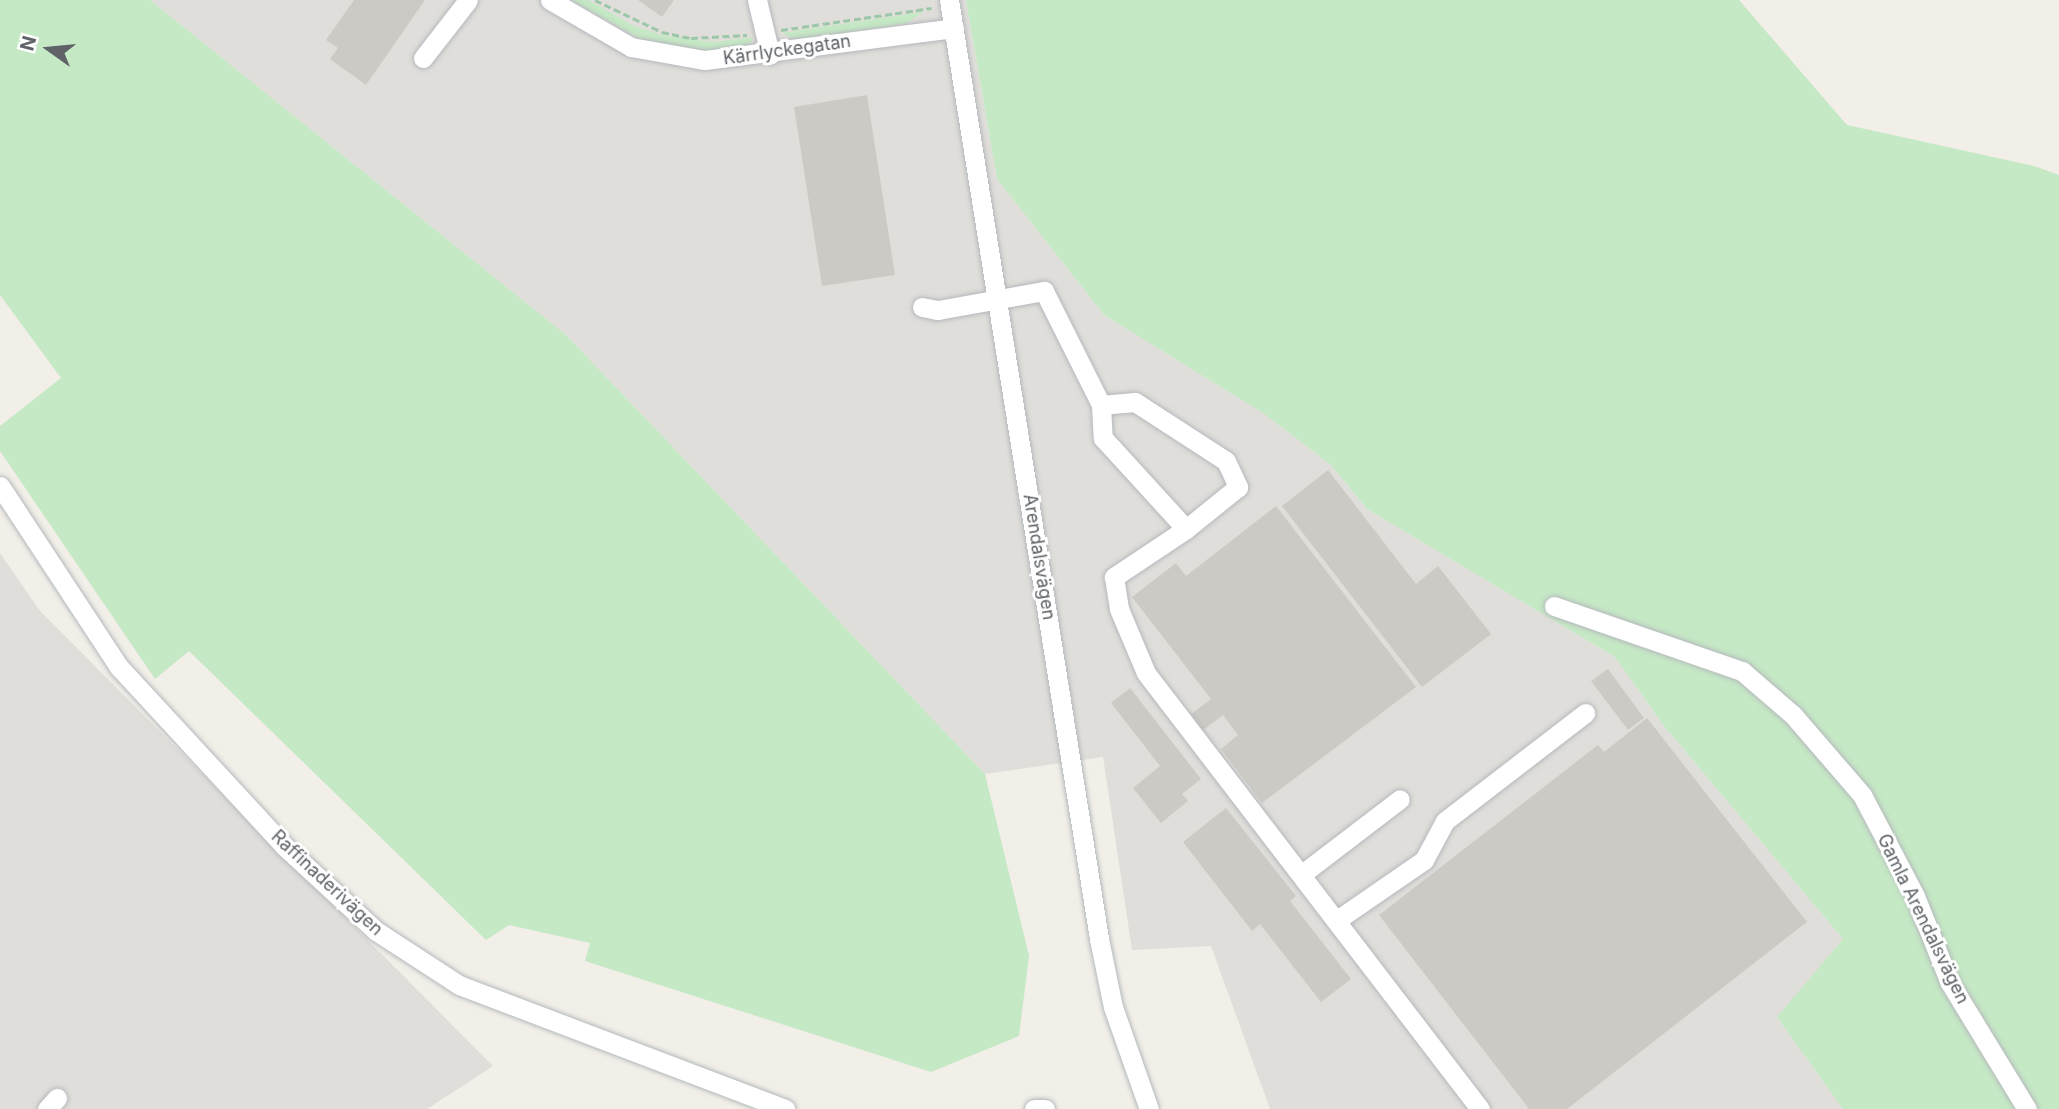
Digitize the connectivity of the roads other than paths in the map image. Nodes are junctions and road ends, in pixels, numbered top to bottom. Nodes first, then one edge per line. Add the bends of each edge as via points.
1 (468, 0) edge
2 (550, 0) edge
3 (950, 0) edge
4 (759, 1) edge
5 (954, 28) junction
6 (771, 54) junction
7 (423, 58) dead end
8 (997, 298) junction
9 (922, 307) dead end
10 (1101, 405) junction
11 (0, 486) edge
12 (1186, 528) junction
13 (1554, 606) dead end
14 (1585, 713) dead end
15 (1400, 799) dead end
16 (1302, 874) junction
17 (1337, 920) junction
18 (1478, 1108) edge
19 (785, 1109) edge
20 (1034, 1109) edge
21 (1045, 1109) edge
22 (1149, 1109) edge
23 (2027, 1109) edge

1 - 7 street
2 - 6 street, Kärrlyckegatan via 631,47 705,60
3 - 5 street, Arendalsvägen
4 - 6 street
5 - 6 street, Kärrlyckegatan
5 - 8 street, Arendalsvägen
8 - 9 street via 938,310
8 - 10 street via 1044,291
8 - 22 street, Arendalsvägen via 1099,939 1113,1007
10 - 12 street via 1102,438
10 - 12 street via 1135,402 1226,461 1238,486
11 - 19 street, Raffinaderivägen via 119,667 284,846 376,931 459,985
12 - 16 street via 1114,577 1119,609 1146,673
13 - 23 street, Gamla Arendalsvägen via 1742,671 1793,715 1862,795 1915,896 1950,983
14 - 17 street via 1445,821 1424,860
15 - 16 street
16 - 17 street
17 - 18 street
20 - 21 street

